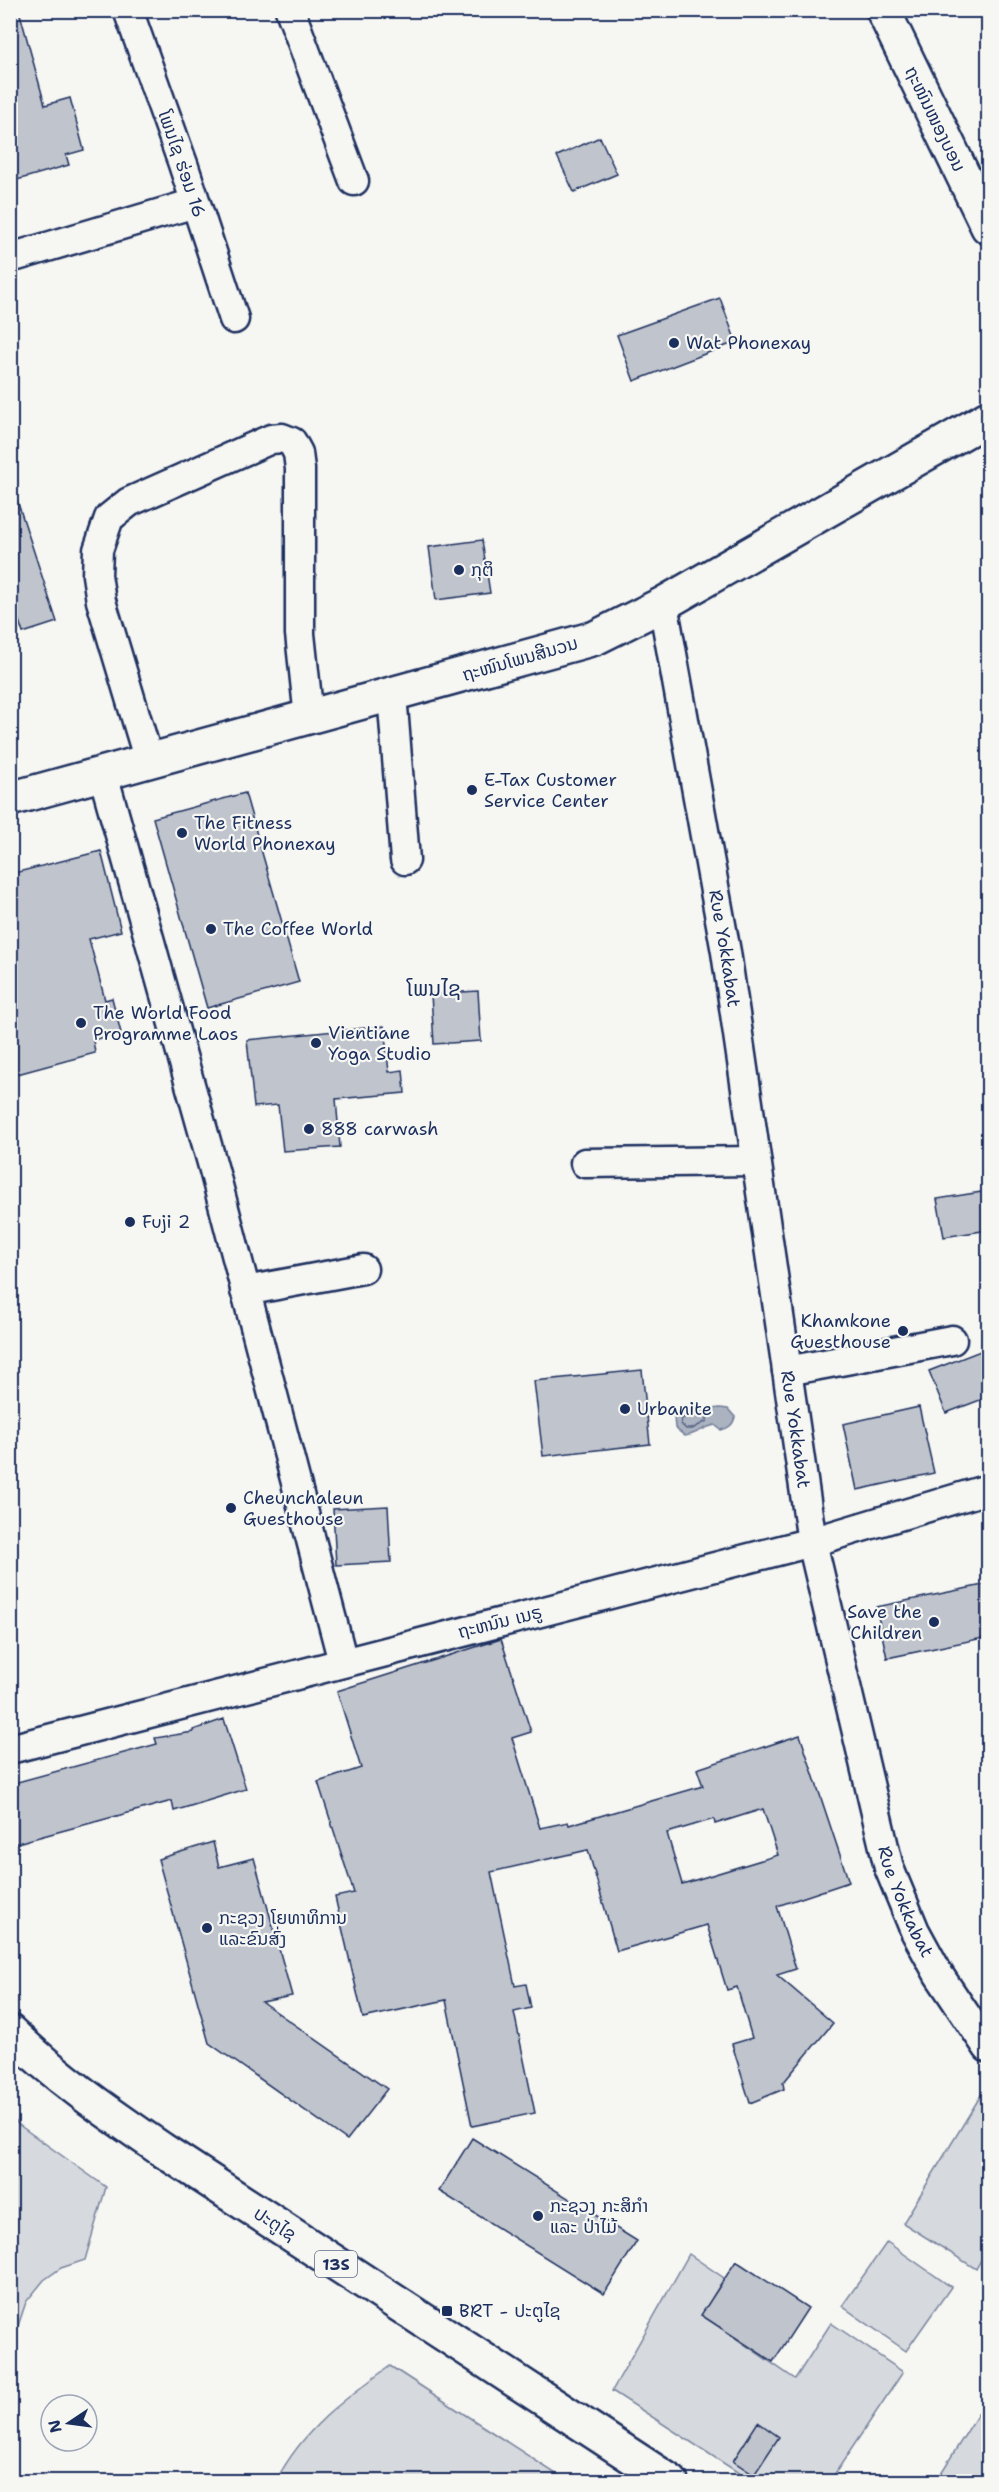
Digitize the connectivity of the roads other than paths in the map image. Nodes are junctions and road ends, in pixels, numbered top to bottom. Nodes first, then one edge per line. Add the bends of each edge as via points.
1 (128, 10) edge
2 (290, 10) edge
3 (883, 10) edge
4 (354, 181) dead end
5 (195, 203) junction
6 (988, 227) edge
7 (17, 256) dead end
8 (234, 319) dead end
9 (988, 418) edge
10 (663, 604) junction
11 (393, 694) junction
12 (309, 717) junction
13 (149, 761) junction
14 (103, 774) junction
15 (10, 799) edge
16 (405, 860) dead end
17 (756, 1161) junction
18 (585, 1163) dead end
19 (363, 1269) dead end
20 (245, 1291) junction
21 (952, 1340) dead end
22 (787, 1371) junction
23 (988, 1489) edge
24 (812, 1542) junction
25 (343, 1662) junction
26 (10, 1749) edge
27 (10, 2032) edge
28 (988, 2048) edge
29 (671, 2481) edge

1 - 5 street, ໂພນໄຊ ຮ່ອມ 16
2 - 4 street
3 - 6 main road, ຖະໜົນໜອງບອນ
5 - 7 street
5 - 8 street, ໂພນໄຊ ຮ່ອມ 16
9 - 10 main road, ຖະໜົນໂພນສີນວນ
10 - 11 main road, ຖະໜົນໂພນສີນວນ via 595,638
10 - 17 street, Rue Yokkabat via 726,952
11 - 12 main road, ຖະໜົນໂພນສີນວນ
11 - 16 street
12 - 13 main road, ຖະໜົນໂພນສີນວນ
12 - 13 street via 300,634 298,453 292,442 271,439 129,502 109,518 98,550 99,589
13 - 14 main road, ຖະໜົນໂພນສີນວນ
14 - 15 main road, ຖະໜົນໂພນສີນວນ
14 - 20 street
17 - 18 street
17 - 22 street, Rue Yokkabat
19 - 20 street
20 - 25 street
21 - 22 street
22 - 24 street, Rue Yokkabat
23 - 24 street, ຖະຫນົນ ເນຣູ
24 - 25 street, ຖະຫນົນ ເນຣູ
24 - 28 street, Rue Yokkabat via 889,1868 915,1931 939,1975
25 - 26 street, ຖະຫນົນ ເນຣູ
27 - 29 main road, ປະຕູໄຊ / 13S via 109,2114

